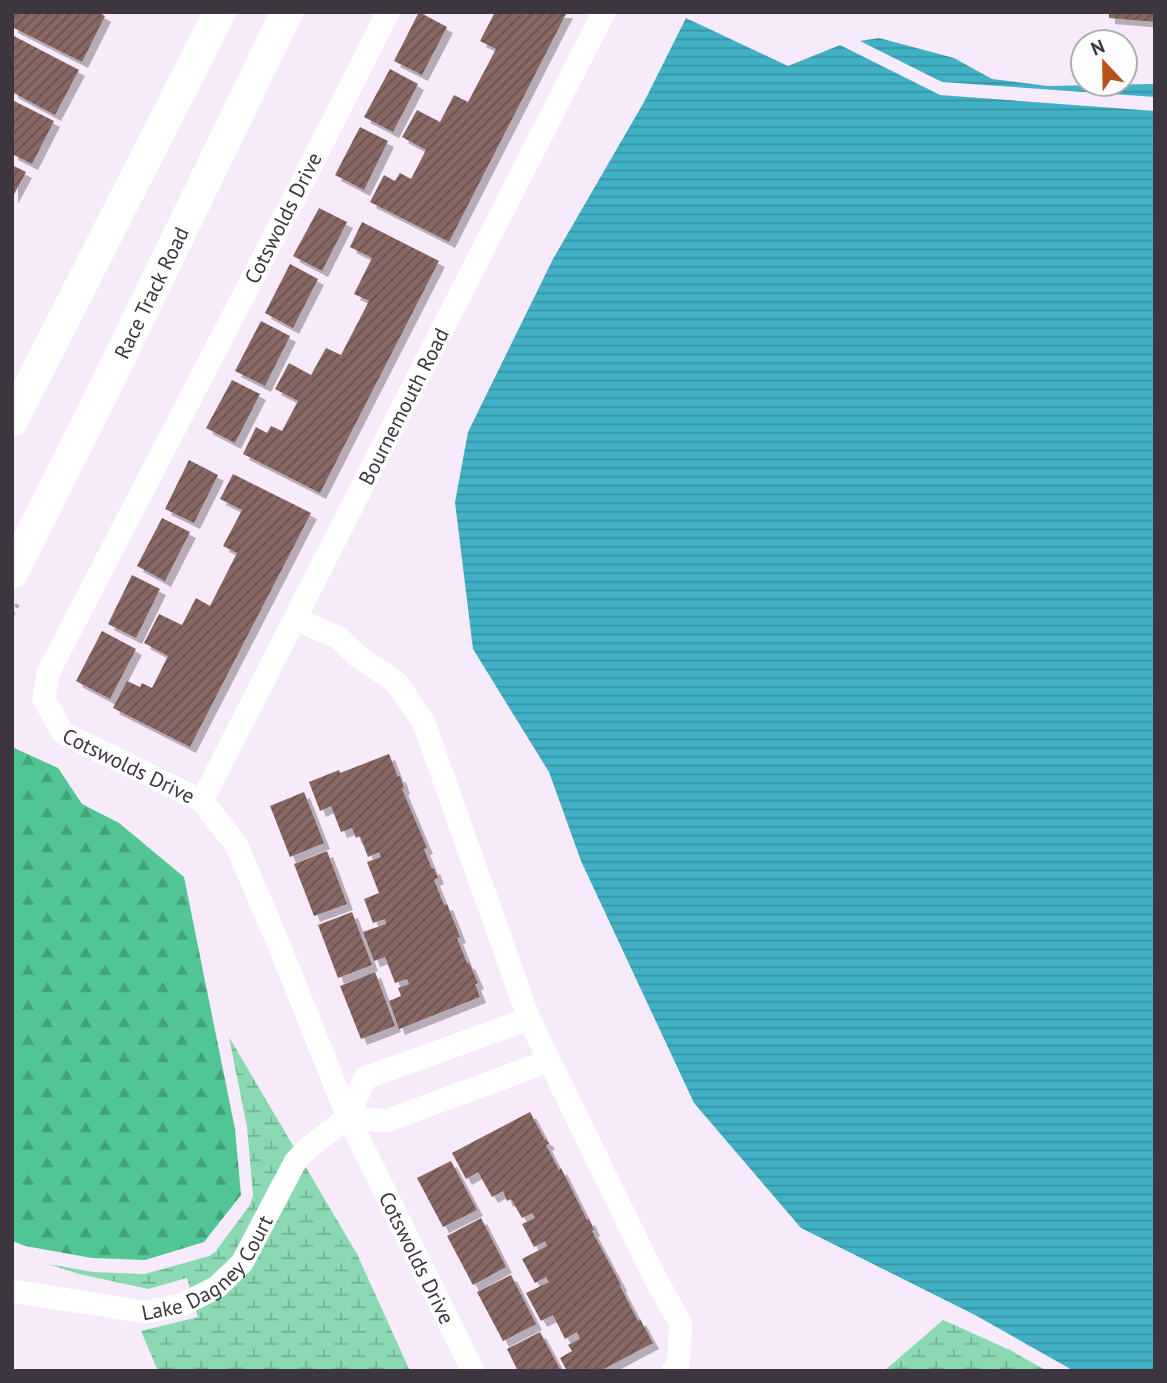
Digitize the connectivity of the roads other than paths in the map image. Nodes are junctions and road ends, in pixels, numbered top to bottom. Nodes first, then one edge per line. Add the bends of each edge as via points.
1 (220, 12) edge
2 (287, 12) edge
3 (388, 12) edge
4 (604, 12) edge
5 (12, 421) edge
6 (12, 573) edge
7 (295, 619) junction
8 (202, 801) junction
9 (529, 1019) junction
10 (550, 1061) junction
11 (348, 1117) junction
12 (12, 1291) edge
13 (473, 1371) edge
14 (673, 1371) edge

1 - 5 main road
2 - 6 main road, Race Track Road
3 - 8 street, Cotswolds Drive via 48,673 44,699 63,733
4 - 7 street, Bournemouth Road
7 - 8 street, Bournemouth Road
7 - 9 street via 340,638 396,682 424,723
8 - 11 street, Cotswolds Drive via 236,844
9 - 10 street
9 - 11 street, Lake Dagney Court via 365,1079
10 - 11 street via 386,1121
10 - 14 street via 681,1324 678,1364
11 - 12 street, Lake Dagney Court via 295,1162 242,1263 218,1287 182,1305 145,1311
11 - 13 street, Cotswolds Drive

